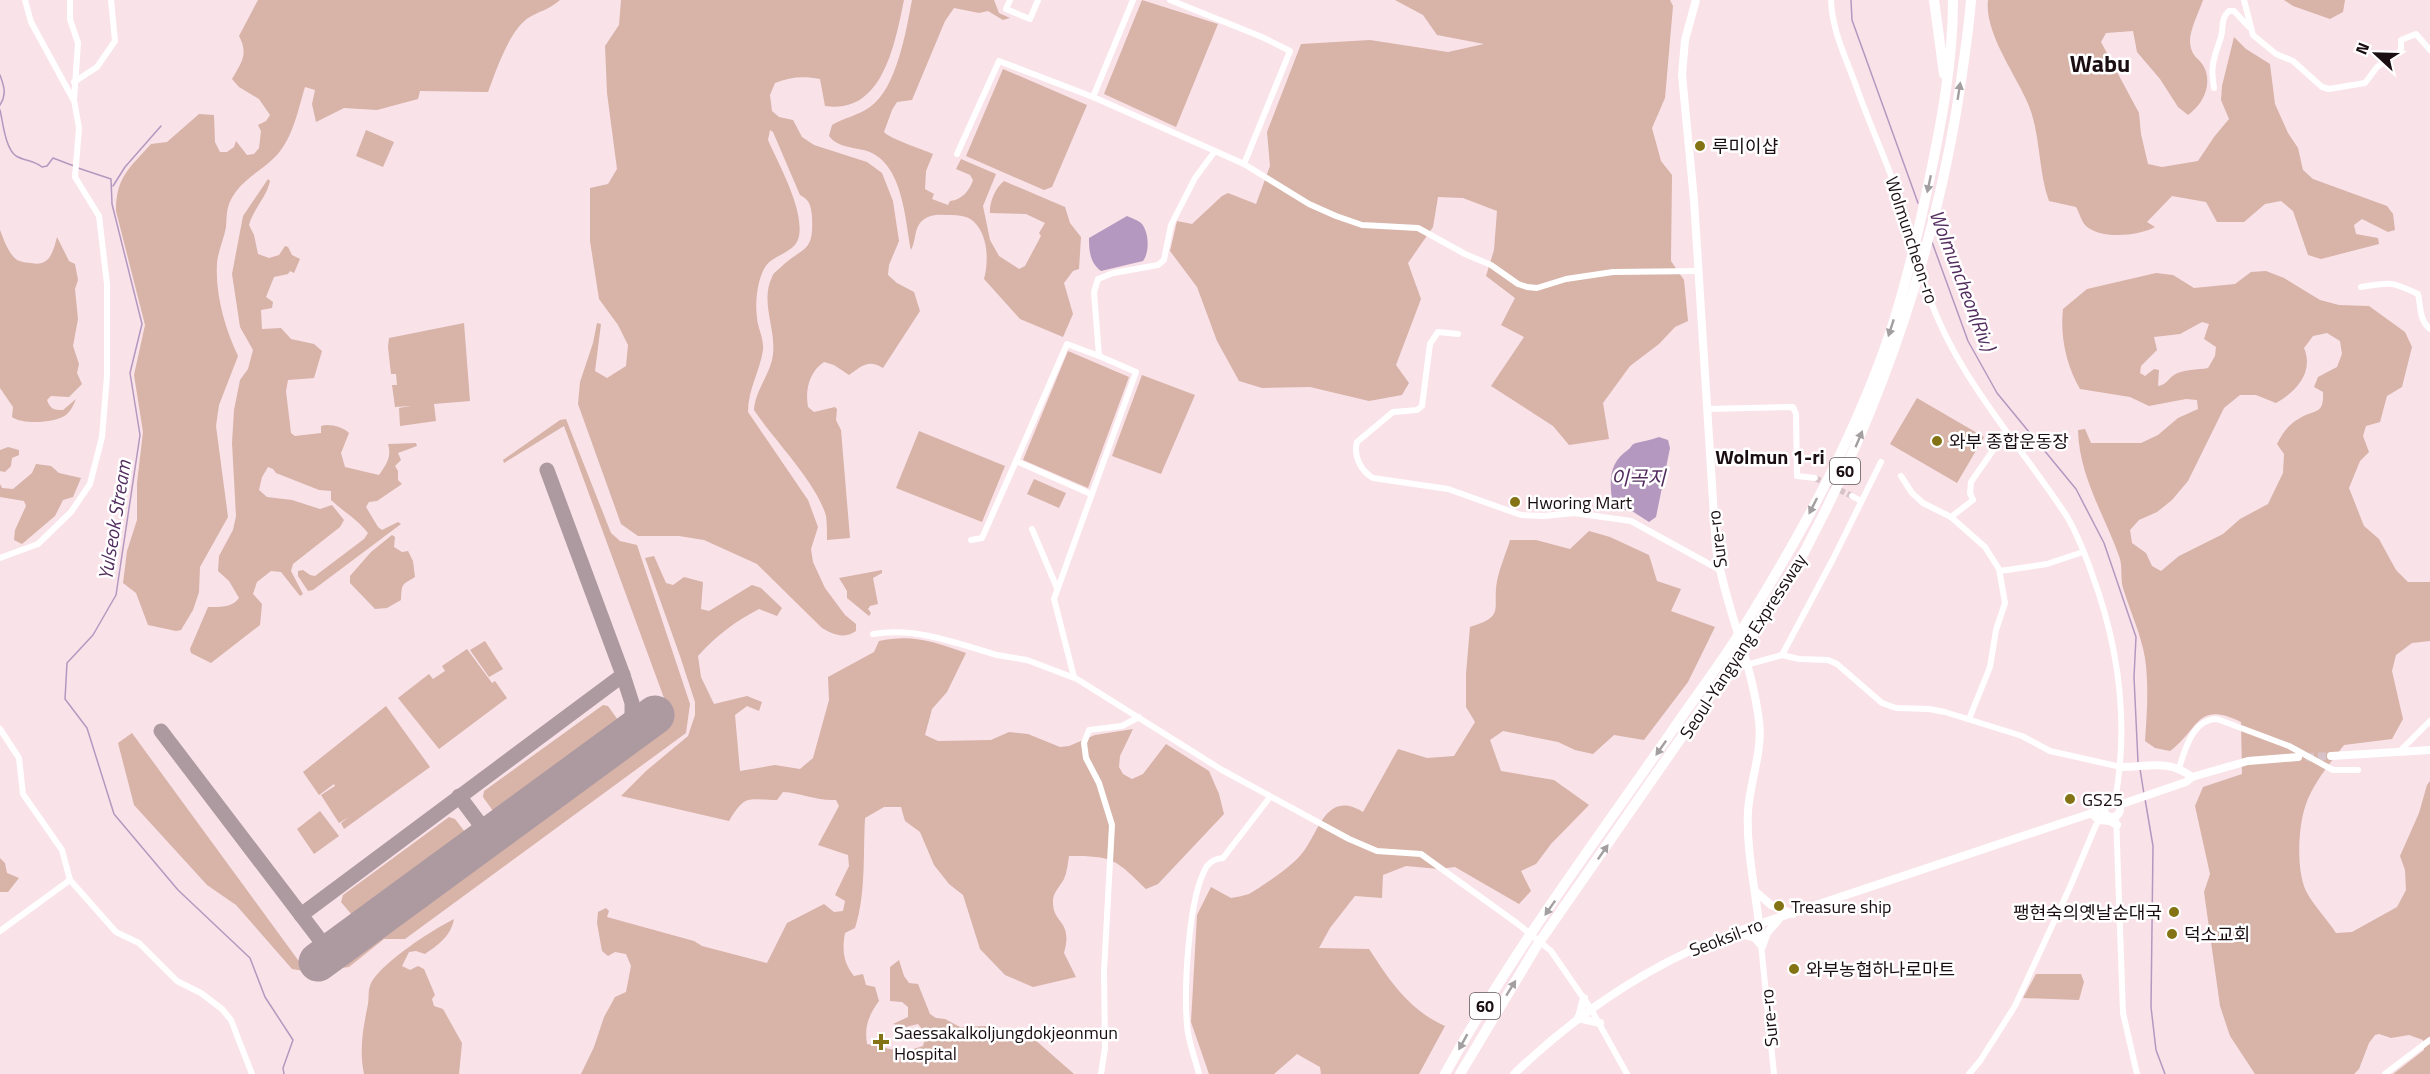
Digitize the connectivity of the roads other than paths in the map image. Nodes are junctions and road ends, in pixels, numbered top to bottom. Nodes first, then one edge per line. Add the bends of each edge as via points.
1 (25, 0) edge
2 (70, 0) edge
3 (111, 0) edge
4 (1010, 0) edge
5 (1038, 0) edge
6 (1133, 0) edge
7 (1170, 0) edge
8 (1696, 0) edge
9 (1831, 0) edge
10 (1934, 0) edge
11 (1953, 0) edge
12 (1971, 0) edge
13 (2244, 0) edge
14 (2249, 27) junction
15 (2430, 50) edge
16 (74, 82) junction
17 (1946, 88) junction
18 (2214, 88) dead end
19 (1093, 97) junction
20 (74, 100) junction
21 (1215, 151) junction
22 (957, 154) dead end
23 (1244, 164) junction
24 (1699, 271) junction
25 (2361, 287) dead end
26 (2430, 329) edge
27 (1458, 334) dead end
28 (1099, 356) junction
29 (1707, 409) junction
30 (2006, 433) junction
31 (1998, 444) junction
32 (2016, 447) junction
33 (1016, 461) junction
34 (1881, 462) dead end
35 (1901, 476) dead end
36 (1815, 478) tunnel mouth
37 (1092, 494) junction
38 (1852, 496) tunnel mouth
39 (1861, 501) junction
40 (1951, 517) junction
41 (1032, 529) dead end
42 (971, 540) dead end
43 (2084, 552) junction
44 (0, 558) edge
45 (1720, 570) junction
46 (2000, 571) junction
47 (1057, 588) junction
48 (873, 634) dead end
49 (1782, 656) junction
50 (1746, 665) junction
51 (1074, 677) junction
52 (1139, 717) junction
53 (1970, 719) junction
54 (2430, 721) edge
55 (0, 729) edge
56 (2430, 750) edge
57 (2399, 752) junction
58 (2331, 756) tunnel mouth
59 (2298, 757) tunnel mouth
60 (2124, 767) junction
61 (2179, 768) junction
62 (2358, 770) dead end
63 (2192, 777) junction
64 (1270, 797) junction
65 (2120, 801) junction
66 (2104, 811) junction
67 (2091, 813) junction
68 (2116, 815) junction
69 (2098, 820) junction
70 (2117, 825) junction
71 (70, 880) junction
72 (1756, 892) junction
73 (1793, 914) junction
74 (1780, 918) junction
75 (1759, 924) junction
76 (1541, 930) junction
77 (0, 931) edge
78 (1730, 933) junction
79 (1532, 943) junction
80 (1762, 946) junction
81 (1584, 998) junction
82 (1591, 1009) junction
83 (1578, 1018) junction
84 (1600, 1023) junction
85 (2430, 1040) edge
86 (252, 1074) edge
87 (1101, 1074) edge
88 (1199, 1074) edge
89 (1445, 1074) edge
90 (1460, 1074) edge
91 (1514, 1074) edge
92 (1627, 1074) edge
93 (1774, 1074) edge
94 (1969, 1074) edge
95 (2136, 1074) edge
96 (2385, 1074) edge

1 - 20 street via 31,22
2 - 16 street via 70,19 78,43
3 - 16 street via 115,41 97,67
4 - 5 street via 1006,9 1030,19
6 - 19 street
7 - 23 street via 1290,51
8 - 24 main road, Sure-ro via 1685,40 1682,75
9 - 30 street, Wolmuncheon-ro via 1841,49 1906,214 1930,301 1962,366
10 - 17 highway, Seoul-Yangyang Expressway
11 - 17 highway, Seoul-Yangyang Expressway / 60
76 -> 12 highway, Seoul-Yangyang Expressway / 60 via 1734,665 1783,591 1847,467 1882,383 1934,221 1950,148
13 - 14 street
14 - 15 street via 2258,41 2293,61 2329,89 2368,81 2377,67 2401,51 2401,40 2416,34
14 - 18 street via 2234,11 2224,15 2222,35 2212,62
16 - 20 street
17 -> 76 highway, Seoul-Yangyang Expressway / 60 via 1908,272 1892,328 1852,428 1802,528 1747,621
19 - 21 street
19 - 22 street via 999,61
20 - 44 street via 79,128 75,177 99,216 107,284 107,376 102,437 90,484 71,512 38,544
21 - 23 street
21 - 28 street via 1174,218 1164,260 1158,265 1098,279 1094,292
23 - 24 street via 1309,204 1362,225 1418,228 1527,287 1613,272
24 - 29 main road, Sure-ro
25 - 26 street via 2389,282 2418,294 2424,324
27 - 45 street via 1438,332 1430,344 1422,406 1393,412 1357,442 1355,448 1366,474 1448,489 1521,515 1574,513 1631,521
28 - 33 street via 1067,344
28 - 37 street via 1136,372
29 - 36 street via 1793,407 1797,476
29 - 45 main road, Sure-ro
30 - 31 street
30 - 32 street, Wolmuncheon-ro
31 - 32 street
31 - 40 street via 1969,487 1973,500
32 - 43 street, Wolmuncheon-ro via 2067,517
33 - 37 street
33 - 42 street via 982,538
34 - 39 street
35 - 40 street via 1923,503
37 - 47 street
38 - 39 street
39 - 49 street
40 - 46 street via 1985,547
41 - 47 street
43 - 46 street via 2047,564
43 - 60 street, Wolmuncheon-ro via 2113,642
45 - 50 main road, Sure-ro
46 - 53 street via 2005,603 1990,667
47 - 51 street via 1054,599
48 - 51 street via 925,634 1027,660
49 - 50 street
49 - 53 street via 1837,664 1882,703 1896,708 1929,709
50 - 72 main road, Sure-ro via 1760,726 1748,812
51 - 52 street
52 - 64 street
52 - 87 street via 1122,726 1089,730 1084,743 1112,825
53 - 60 street via 2022,736 2050,751
54 - 57 street
55 - 71 street via 19,758 22,794 62,850
56 - 57 street
57 - 58 street
59 - 63 street via 2248,761
60 - 61 street
60 - 65 street, Wolmuncheon-ro
61 - 62 street via 2190,738 2210,719 2289,746 2333,770
61 - 63 street
63 - 65 street
64 - 81 street via 1377,851 1421,854 1551,951
64 - 88 street via 1223,858 1208,864 1202,878 1193,915 1186,998 1187,1028
65 - 66 street via 2107,802
65 - 68 street
66 - 67 street, Seoksil-ro
66 - 68 street via 2110,817
66 - 69 street
67 - 69 street
67 - 73 street, Seoksil-ro
68 - 70 street
69 - 70 street
69 - 94 street via 2015,1006
70 - 95 street via 2122,1013
71 - 77 street
71 - 86 street via 116,932 139,943 177,981 222,1009 231,1020
72 - 73 main road via 1771,905
72 - 75 main road, Sure-ro
73 - 74 street, Seoksil-ro
74 - 75 street, Seoksil-ro
74 - 80 street
75 - 78 main road, Seoksil-ro
75 - 80 street, Sure-ro
76 - 79 highway, Seoul-Yangyang Expressway / 60
78 - 80 main road via 1751,936
78 - 82 main road, Seoksil-ro via 1646,973
79 -> 89 highway, Seoul-Yangyang Expressway / 60 via 1472,1026
90 -> 79 highway, Seoul-Yangyang Expressway / 60
80 - 93 street, Sure-ro
81 - 82 street
81 - 83 main road
82 - 83 main road, Seoksil-ro
82 - 84 street
83 - 84 main road
83 - 91 main road, Seoksil-ro
84 - 92 street
85 - 96 street

